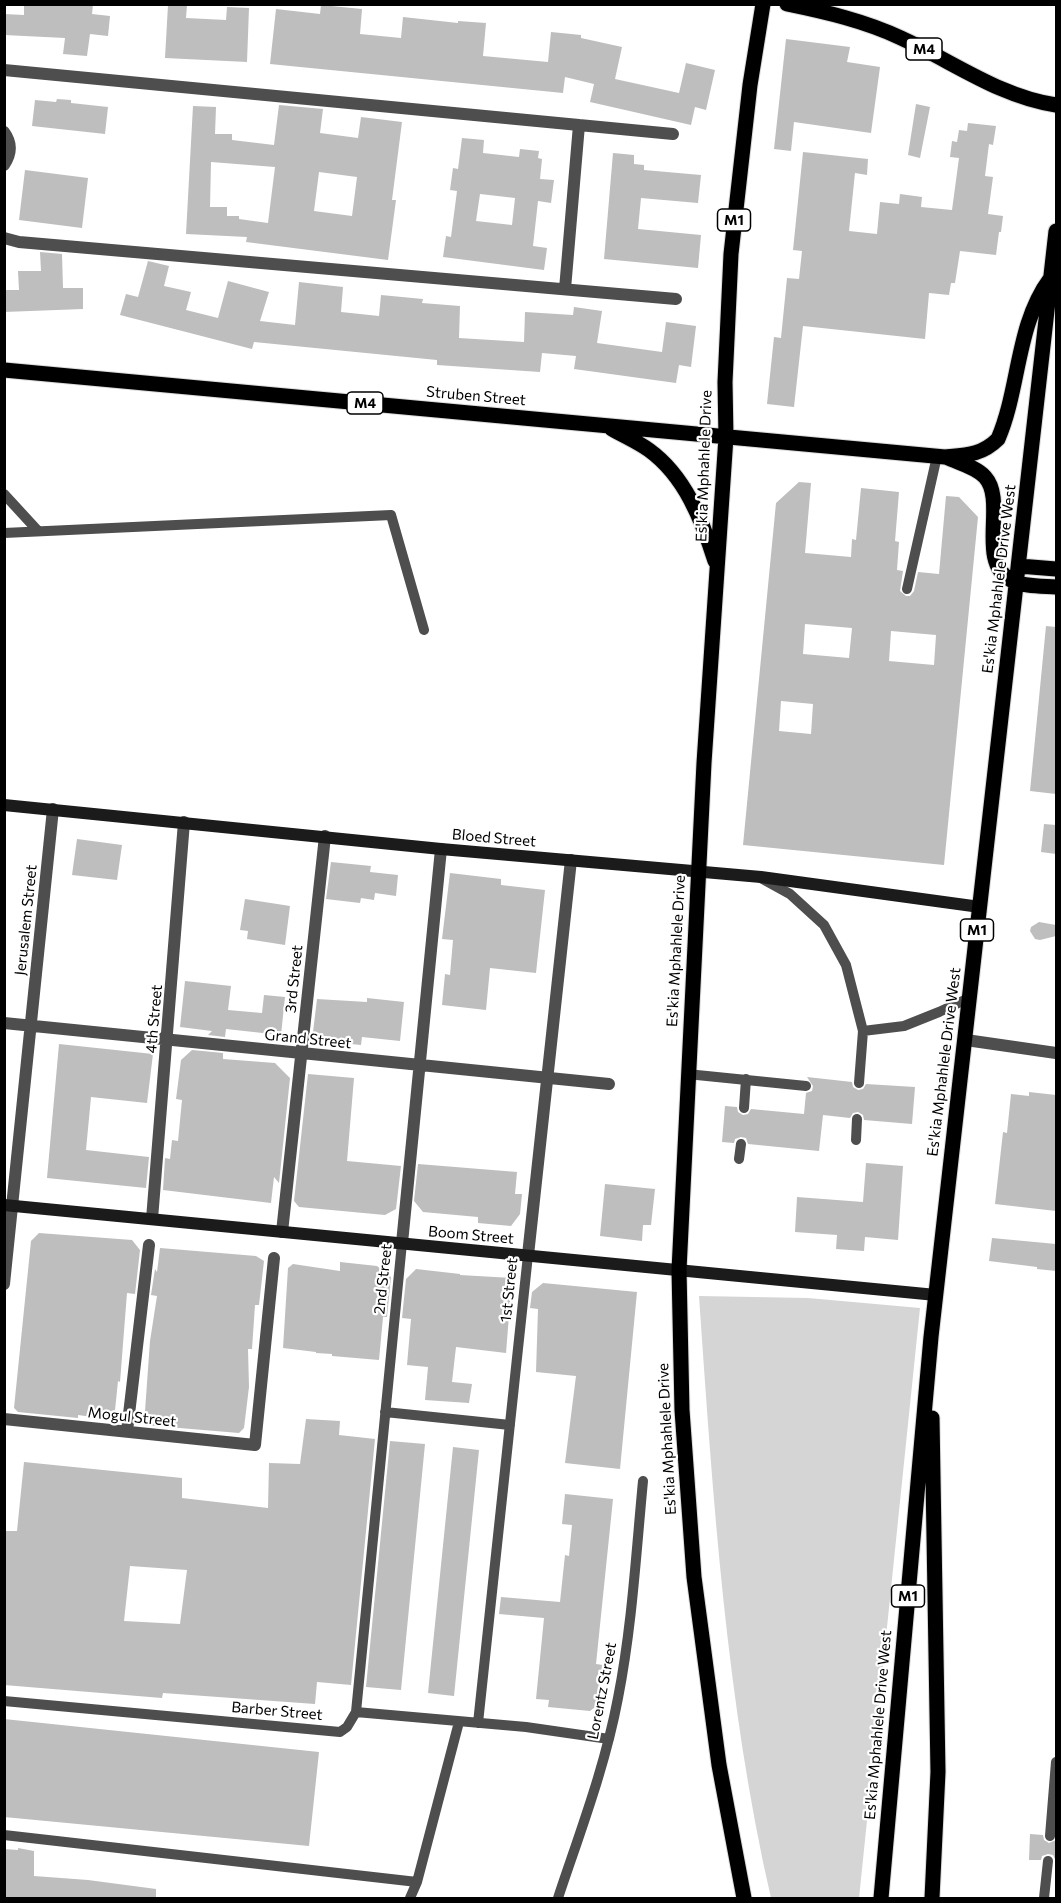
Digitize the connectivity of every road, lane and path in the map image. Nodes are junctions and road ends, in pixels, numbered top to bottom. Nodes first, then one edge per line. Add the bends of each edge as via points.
1 (763, 4) edge
2 (787, 4) edge
3 (4, 70) edge
4 (1056, 105) edge
5 (579, 125) junction
6 (4, 132) edge
7 (673, 134) dead end
8 (4, 165) edge
9 (1056, 231) edge
10 (4, 238) edge
11 (1052, 276) junction
12 (565, 289) junction
13 (676, 299) dead end
14 (4, 370) edge
15 (605, 426) junction
16 (726, 437) junction
17 (941, 457) junction
18 (4, 494) edge
19 (38, 531) junction
20 (4, 533) edge
21 (1019, 566) junction
22 (1056, 569) edge
23 (717, 570) junction
24 (1017, 583) junction
25 (1056, 587) edge
26 (907, 589) dead end
27 (424, 630) dead end
28 (4, 805) edge
29 (53, 809) junction
30 (184, 822) junction
31 (325, 836) junction
32 (441, 849) junction
33 (571, 860) junction
34 (699, 872) junction
35 (761, 877) junction
36 (980, 907) junction
37 (969, 998) junction
38 (4, 1023) edge
39 (31, 1026) junction
40 (863, 1031) junction
41 (167, 1040) junction
42 (966, 1040) junction
43 (301, 1053) junction
44 (1056, 1053) edge
45 (419, 1065) junction
46 (687, 1074) junction
47 (547, 1079) junction
48 (746, 1079) junction
49 (859, 1083) dead end
50 (609, 1084) dead end
51 (806, 1086) dead end
52 (744, 1108) dead end
53 (857, 1119) dead end
54 (856, 1140) dead end
55 (741, 1144) dead end
56 (739, 1159) dead end
57 (9, 1205) edge
58 (152, 1219) junction
59 (282, 1232) junction
60 (402, 1243) junction
61 (149, 1245) dead end
62 (528, 1255) junction
63 (274, 1258) dead end
64 (679, 1270) junction
65 (4, 1284) edge
66 (936, 1295) junction
67 (931, 1337) junction
68 (386, 1412) junction
69 (4, 1419) edge
70 (510, 1425) junction
71 (126, 1431) junction
72 (643, 1481) dead end
73 (4, 1701) edge
74 (356, 1712) junction
75 (459, 1722) junction
76 (478, 1724) junction
77 (609, 1739) junction
78 (1056, 1762) edge
79 (4, 1835) edge
80 (1050, 1836) dead end
81 (1048, 1861) dead end
82 (417, 1882) junction
83 (410, 1899) edge
84 (558, 1899) edge
85 (744, 1899) edge
86 (881, 1899) edge
87 (932, 1899) edge
88 (1044, 1899) edge

1 - 16 main road, Es'kia Mphahlele Drive / M1 via 731,254
2 - 4 main road, M4 via 854,20 899,37 999,88
3 - 5 street
5 - 7 street
5 - 12 street
6 - 8 street via 10,147
9 - 11 main road, Es'kia Mphahlele Drive West / M1
10 - 12 street
11 - 17 main road via 1030,318 998,439 978,454
11 - 21 main road, Es'kia Mphahlele Drive West / M1
12 - 13 street
14 - 15 main road, Struben Street / M4
15 - 16 main road, Struben Street / M4
15 - 23 main road via 647,448 679,480 697,514
16 - 17 main road, Struben Street / M4
16 - 23 main road, Es'kia Mphahlele Drive / M1
17 - 24 main road via 979,471 990,484 997,562 1005,576
17 - 26 lane
18 - 19 lane
19 - 20 lane
19 - 27 lane via 392,514
21 - 22 main road
21 - 24 main road, Es'kia Mphahlele Drive West / M1
23 - 34 main road, Es'kia Mphahlele Drive / M1
24 - 25 main road
24 - 36 main road, Es'kia Mphahlele Drive West / M1
28 - 29 main road, Bloed Street
29 - 30 main road, Bloed Street
29 - 39 street, Jerusalem Street
30 - 31 main road, Bloed Street
30 - 41 street, 4th Street
31 - 32 main road, Bloed Street
31 - 43 street, 3rd Street
32 - 33 main road, Bloed Street
32 - 45 street, 2nd Street
33 - 34 main road, Bloed Street
33 - 47 street, 1st Street
34 - 35 main road, Bloed Street
34 - 46 main road, Es'kia Mphahlele Drive / M1
35 - 36 main road, Bloed Street
35 - 40 lane via 790,894 824,925 846,965
36 - 37 main road, Es'kia Mphahlele Drive West / M1
37 - 40 lane via 904,1026
37 - 42 main road, Es'kia Mphahlele Drive West / M1
38 - 39 street, Grand Street
39 - 41 street, Grand Street
39 - 57 street, Jerusalem Street
40 - 49 lane
41 - 43 street, Grand Street
41 - 58 street, 4th Street
42 - 44 street
42 - 66 main road, Es'kia Mphahlele Drive West / M1
43 - 45 street, Grand Street
43 - 59 street, 3rd Street
45 - 47 street, Grand Street
45 - 60 street, 2nd Street
46 - 48 lane
46 - 64 main road, Es'kia Mphahlele Drive / M1
47 - 50 street, Grand Street
47 - 62 street, 1st Street
48 - 51 lane
48 - 52 lane
53 - 54 lane
55 - 56 lane
57 - 58 main road, Boom Street
57 - 65 street, Jerusalem Street
58 - 59 main road, Boom Street
59 - 60 main road, Boom Street
60 - 62 main road, Boom Street
60 - 68 lane, 2nd Street
61 - 71 street
62 - 64 main road, Boom Street
62 - 70 lane, 1st Street
63 - 71 street, Mogul Street via 256,1444
64 - 66 main road, Boom Street
64 - 85 main road, Es'kia Mphahlele Drive / M1 via 682,1410 694,1577 719,1765
66 - 67 main road, Es'kia Mphahlele Drive West / M1
67 - 86 main road, Es'kia Mphahlele Drive West / M1
67 - 87 main road via 938,1772
68 - 70 lane
68 - 74 lane, 2nd Street
69 - 71 street, Mogul Street
70 - 76 lane, 1st Street
72 - 77 lane, Lorentz Street via 631,1615
73 - 74 lane, Barber Street via 340,1732
74 - 75 lane
75 - 76 lane
75 - 82 lane
76 - 77 lane
77 - 84 lane, Lorentz Street
78 - 80 lane
79 - 82 lane
81 - 88 lane
82 - 83 lane

